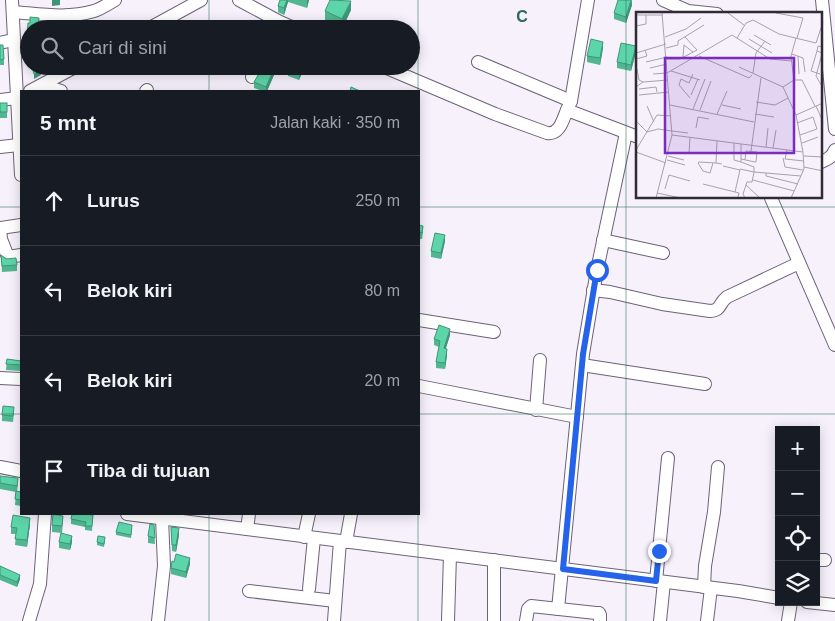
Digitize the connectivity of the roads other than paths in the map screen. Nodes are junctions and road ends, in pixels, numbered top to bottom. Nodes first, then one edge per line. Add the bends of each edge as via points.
1 (115, 0) edge
2 (201, 0) edge
3 (239, 0) edge
4 (588, 0) edge
5 (663, 0) edge
6 (822, 0) edge
7 (12, 6) edge
8 (697, 12) edge
9 (164, 20) edge
10 (270, 20) edge
11 (823, 22) edge
12 (14, 40) junction
13 (0, 43) edge
14 (478, 62) dead end
15 (60, 75) edge
16 (398, 75) edge
17 (42, 85) junction
18 (421, 88) edge
19 (32, 90) edge
20 (58, 90) edge
21 (0, 100) edge
22 (18, 101) edge
23 (569, 105) junction
24 (0, 108) edge
25 (835, 129) edge
26 (632, 135) edge
27 (19, 145) junction
28 (0, 147) edge
29 (835, 150) edge
30 (20, 160) edge
31 (822, 162) edge
32 (770, 199) edge
33 (20, 225) edge
34 (0, 228) edge
35 (603, 240) junction
36 (663, 253) dead end
37 (20, 255) edge
38 (800, 263) junction
39 (593, 290) junction
40 (420, 320) edge
41 (494, 332) dead end
42 (835, 345) edge
43 (540, 360) dead end
44 (582, 365) junction
45 (0, 378) edge
46 (20, 380) edge
47 (705, 384) dead end
48 (420, 386) edge
49 (536, 410) junction
50 (577, 418) junction
51 (668, 458) dead end
52 (0, 467) edge
53 (718, 467) dead end
54 (20, 471) edge
55 (45, 515) edge
56 (135, 515) edge
57 (249, 515) edge
58 (309, 515) edge
59 (351, 515) edge
60 (162, 518) junction
61 (247, 529) junction
62 (309, 537) junction
63 (343, 541) junction
64 (450, 555) junction
65 (494, 560) junction
66 (563, 569) junction
67 (660, 581) junction
68 (708, 587) junction
69 (309, 589) dead end
70 (249, 591) dead end
71 (775, 597) edge
72 (335, 601) junction
73 (820, 603) edge
74 (835, 605) edge
75 (790, 606) edge
76 (562, 613) edge
77 (29, 621) edge
78 (158, 621) edge
79 (334, 621) edge
80 (448, 621) edge
81 (494, 621) edge
82 (526, 621) edge
83 (600, 621) edge
84 (660, 621) edge
85 (707, 621) edge
86 (788, 621) edge

1 - 7 street via 74,16
2 - 9 street
3 - 10 street
4 - 23 street
5 - 8 street
6 - 11 street
7 - 12 street
11 - 25 street
12 - 13 street
12 - 22 street
14 - 23 street
15 - 17 street
16 - 18 street
17 - 19 street
17 - 20 street
18 - 23 street via 551,134 558,129
21 - 22 street
22 - 24 street
22 - 27 street
23 - 26 street
26 - 35 street
27 - 28 street
27 - 30 street
29 - 31 street via 830,158
32 - 38 street
33 - 34 street
34 - 37 street via 8,257
35 - 36 street
35 - 39 street
38 - 39 street via 727,297 714,311
38 - 42 street
39 - 44 street
40 - 41 street
43 - 49 street
44 - 47 street
44 - 50 street
45 - 46 street
48 - 49 street
49 - 50 street
50 - 66 street
51 - 67 street
52 - 54 street
53 - 68 street via 705,566
55 - 77 street via 40,584
56 - 60 street
57 - 61 street
58 - 62 street
59 - 63 street
60 - 61 street
60 - 78 street via 164,566
61 - 62 street
62 - 63 street
62 - 69 street
63 - 64 street
63 - 72 street
64 - 65 street
64 - 80 street
65 - 66 street
65 - 81 street
66 - 67 street
66 - 76 street
67 - 68 street
67 - 84 street
68 - 71 street
68 - 85 street
70 - 72 street
72 - 79 street
73 - 74 street
75 - 86 street
76 - 82 street via 529,607
76 - 83 street via 599,613

